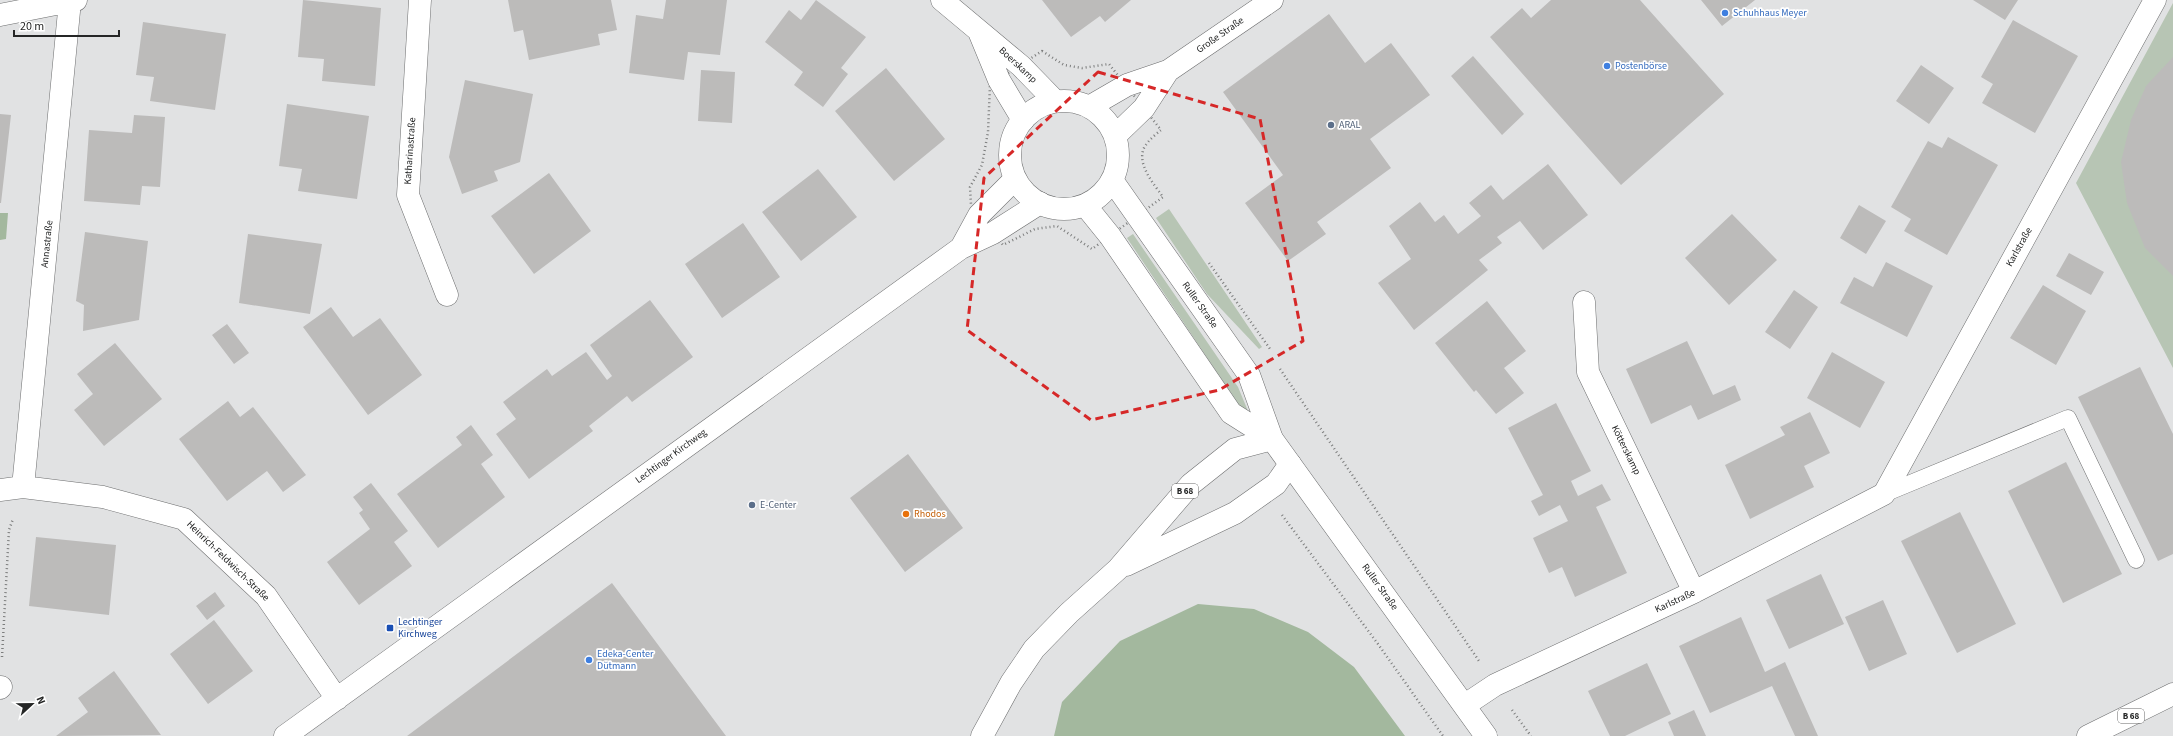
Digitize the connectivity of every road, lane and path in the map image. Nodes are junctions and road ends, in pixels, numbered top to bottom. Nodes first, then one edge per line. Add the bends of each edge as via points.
1 (73, 0) edge
2 (420, 0) edge
3 (942, 0) edge
4 (1272, 0) edge
5 (2155, 0) edge
6 (0, 15) edge
7 (979, 31) junction
8 (1021, 66) junction
9 (1168, 71) junction
10 (999, 80) junction
11 (1126, 85) junction
12 (1055, 101) junction
13 (1089, 107) junction
14 (1144, 108) junction
15 (1022, 120) junction
16 (1115, 136) junction
17 (1016, 179) junction
18 (1112, 180) junction
19 (1040, 203) junction
20 (1085, 205) junction
21 (979, 215) junction
22 (1138, 216) junction
23 (993, 233) junction
24 (1110, 236) junction
25 (961, 248) junction
26 (447, 296) dead end
27 (1584, 302) dead end
28 (1287, 382) dead end
29 (1272, 439) junction
30 (1290, 464) junction
31 (23, 486) junction
32 (0, 490) edge
33 (1266, 491) junction
34 (1884, 494) junction
35 (2136, 560) dead end
36 (1118, 569) junction
37 (1694, 592) junction
38 (1495, 685) junction
39 (0, 688) edge
40 (2173, 694) edge
41 (337, 699) junction
42 (1465, 704) junction
43 (987, 731) edge
44 (285, 736) edge
45 (1443, 736) edge
46 (1486, 736) edge
47 (1530, 736) edge
48 (2088, 736) edge

1 - 6 main road
1 - 31 main road, Annastraße
2 - 26 main road, Katharinastraße via 408,195
3 - 7 main road, Boerskamp
4 - 9 main road, Große Straße
5 - 34 main road, Karlstraße
7 - 8 main road, Boerskamp
7 - 10 main road, Boerskamp
8 - 10 path
8 - 11 path via 1042,51 1064,65 1082,68 1109,64
8 - 12 main road, Boerskamp
9 - 11 main road, Große Straße
9 - 14 main road, Große Straße
10 - 15 main road, Boerskamp
10 - 21 path via 990,85 988,132 982,165 970,187 971,205
11 - 13 main road, Große Straße
11 - 14 path
12 - 13 main road via 1073,101
12 - 15 main road via 1043,105
13 - 16 main road via 1109,124
14 - 16 main road, Große Straße
14 - 22 path via 1161,130 1145,146 1142,158 1145,170 1163,197
15 - 17 main road via 1014,133 1010,148 1011,164
16 - 18 main road via 1118,151
17 - 19 main road via 1026,193
17 - 21 main road, Lechtinger Kirchweg
18 - 20 main road via 1100,194
18 - 22 main road, Ruller Straße
19 - 20 main road via 1062,208
19 - 23 main road, Lechtinger Kirchweg
20 - 24 main road, Ruller Straße
21 - 23 path
21 - 25 main road, Lechtinger Kirchweg
22 - 24 path
22 - 29 main road, Ruller Straße via 1249,375
23 - 24 path via 1004,245 1034,229 1057,226 1092,249
23 - 25 main road, Lechtinger Kirchweg
24 - 29 main road, Ruller Straße via 1231,412
25 - 41 main road, Lechtinger Kirchweg
27 - 37 main road, Kötterskamp via 1588,372
28 - 38 path
29 - 30 main road, Ruller Straße
29 - 36 main road, B 68 via 1235,449 1191,484
30 - 33 main road, B 68 via 1276,484
30 - 42 main road, Ruller Straße
31 - 32 main road, Heinrich-Feldwisch-Straße
31 - 39 path via 9,530
31 - 41 main road, Heinrich-Feldwisch-Straße via 103,496 184,519 266,596
33 - 36 main road, B 68 via 1234,513
33 - 45 path
34 - 35 lane, Karlstraße via 2068,418
34 - 37 main road, Karlstraße
36 - 43 main road, B 68 via 1034,649 1011,683
37 - 38 main road, Karlstraße
38 - 42 main road, Karlstraße
38 - 47 path
40 - 48 main road, B 68
41 - 44 main road, Lechtinger Kirchweg
42 - 46 main road, Ruller Straße

